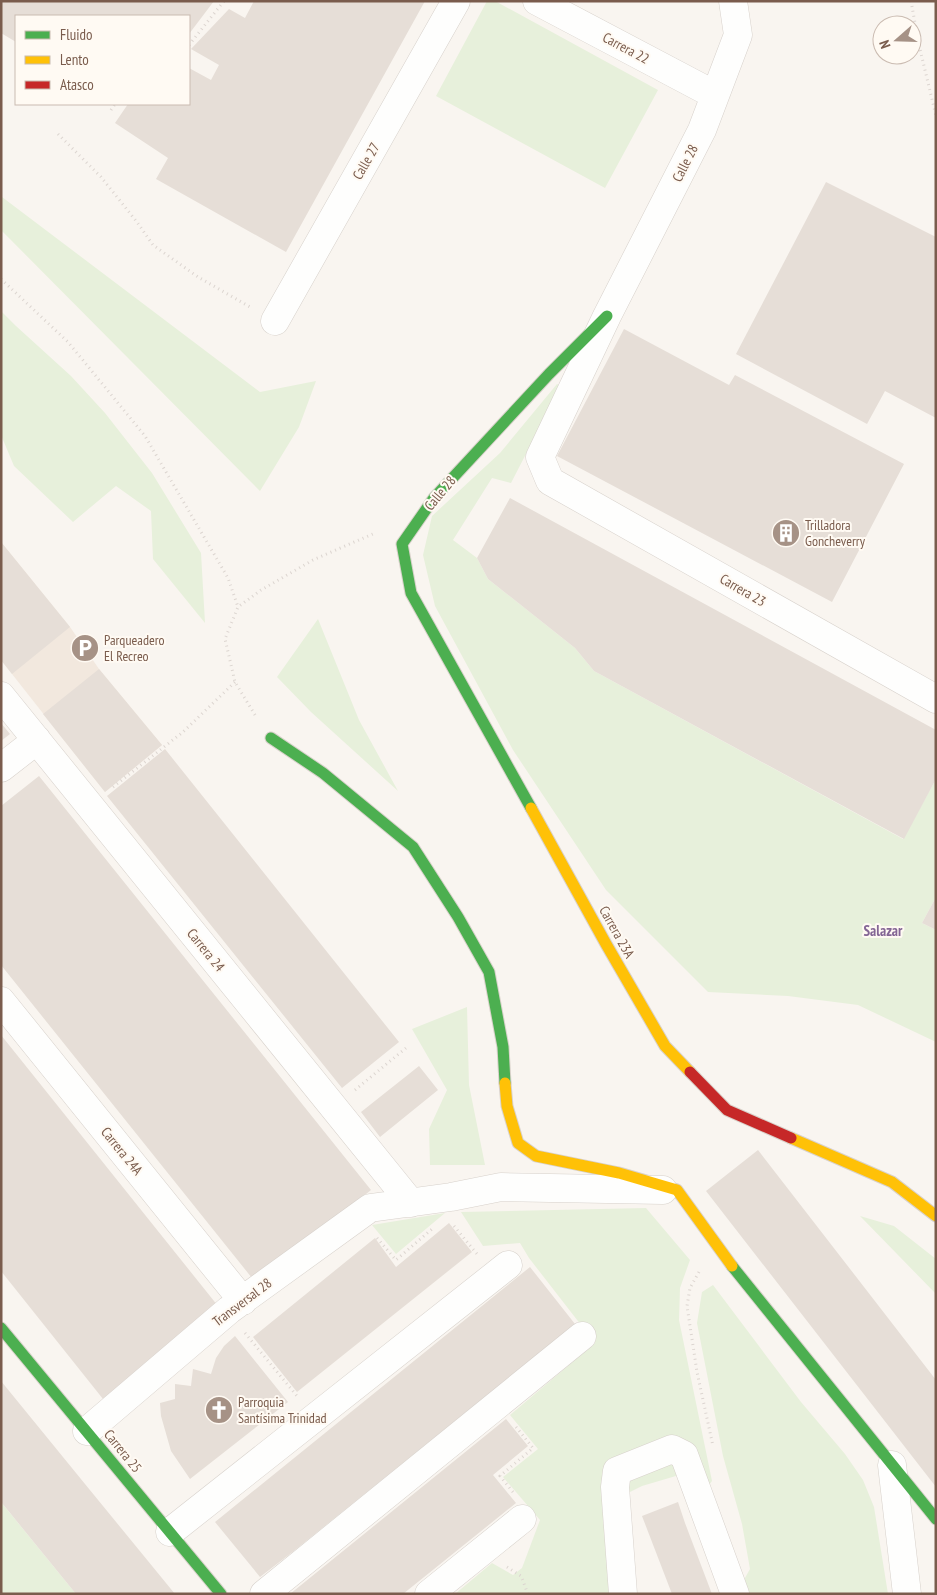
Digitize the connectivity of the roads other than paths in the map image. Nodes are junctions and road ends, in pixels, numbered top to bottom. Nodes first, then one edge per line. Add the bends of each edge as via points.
1 (456, 1) edge
2 (537, 1) edge
3 (733, 1) edge
4 (715, 95) junction
5 (607, 316) junction
6 (275, 321) road end
7 (550, 481) joint
8 (402, 544) joint
9 (1, 696) edge
10 (936, 699) edge
11 (271, 738) road end
12 (37, 740) junction
13 (1, 768) edge
14 (1, 1001) edge
15 (677, 1190) junction
16 (411, 1202) junction
17 (936, 1216) edge
18 (502, 1271) road end
19 (236, 1305) junction
20 (1, 1328) edge
21 (582, 1336) dead end
22 (87, 1431) junction
23 (892, 1465) junction
24 (522, 1519) road end
25 (936, 1519) edge
26 (170, 1532) junction
27 (221, 1594) edge
28 (264, 1594) edge
29 (429, 1594) edge
30 (623, 1594) edge
31 (734, 1594) edge
32 (907, 1594) edge

1 - 6 street, Calle 27
2 - 4 street, Carrera 22
3 - 4 street, Calle 28 via 738,35
4 - 5 street, Calle 28 via 702,130
5 - 7 street, Calle 28 via 540,457
5 - 8 street, Calle 28 via 434,498
7 - 10 street, Carrera 23
8 - 17 street, Carrera 23A via 411,593 665,1046 727,1110 892,1182
9 - 12 street, Carrera 24
11 - 15 street via 323,773 412,847 458,917 489,972 504,1047 507,1106 518,1143 536,1156 619,1173
12 - 13 street
12 - 16 street, Carrera 24
14 - 19 street, Carrera 24A
15 - 16 street, Transversal 28 via 501,1187
15 - 23 street via 722,1252
16 - 19 street, Transversal 28 via 370,1208
18 - 26 street
19 - 22 street, Transversal 28
20 - 22 street, Carrera 25
21 - 28 street
22 - 26 street, Carrera 25
23 - 25 street
23 - 32 street
24 - 29 street
26 - 27 street, Carrera 25
30 - 31 street via 614,1487 617,1471 672,1449 684,1455

